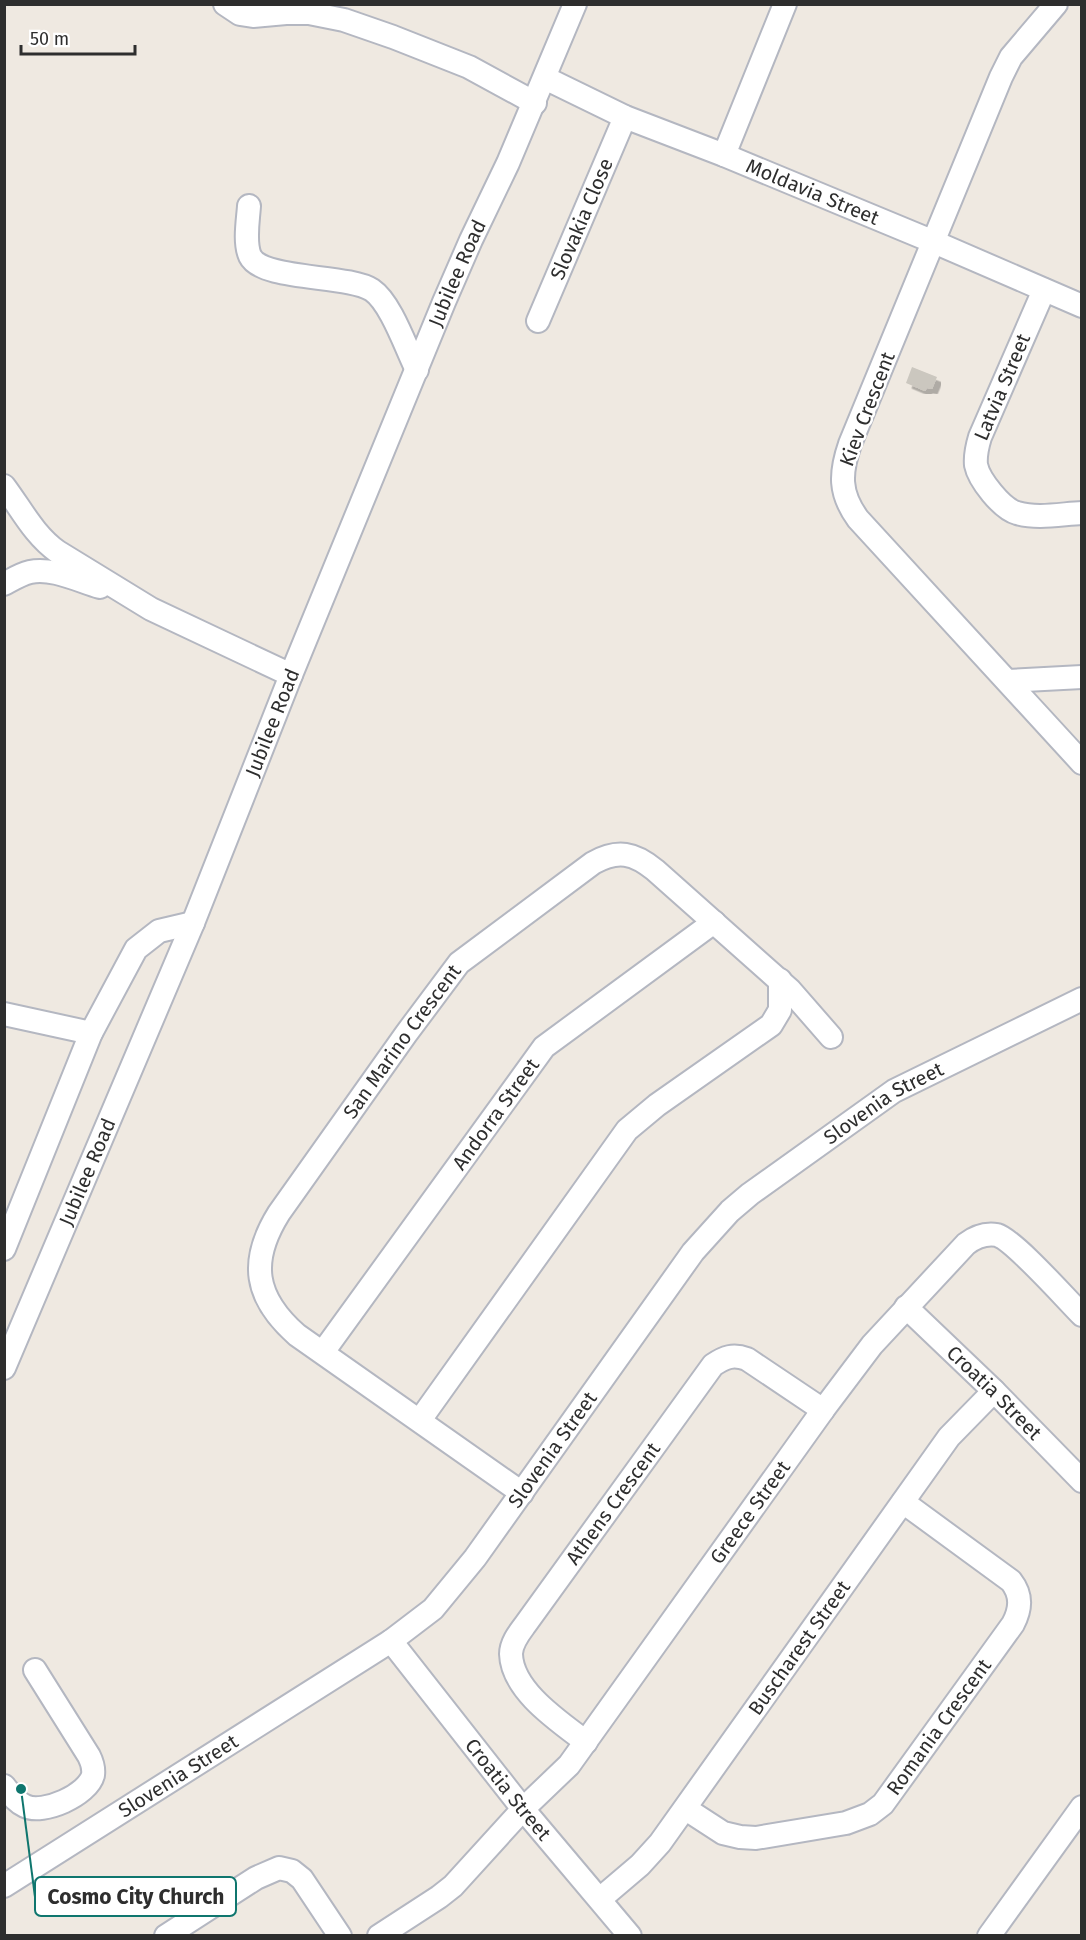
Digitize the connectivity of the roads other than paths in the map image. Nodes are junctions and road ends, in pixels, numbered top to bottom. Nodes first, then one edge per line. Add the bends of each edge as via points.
1 (225, 4) edge
2 (575, 4) edge
3 (785, 4) edge
4 (1056, 4) edge
5 (326, 10) edge
6 (545, 78) junction
7 (535, 103) junction
8 (625, 117) junction
9 (724, 154) junction
10 (249, 206) dead end
11 (934, 242) junction
12 (1044, 290) junction
13 (1082, 306) edge
14 (538, 321) dead end
15 (417, 370) junction
16 (4, 486) edge
17 (1082, 513) edge
18 (4, 584) edge
19 (127, 594) junction
20 (291, 675) junction
21 (1082, 677) edge
22 (1008, 681) junction
23 (1082, 763) edge
24 (714, 922) junction
25 (193, 923) junction
26 (780, 980) junction
27 (1082, 999) edge
28 (4, 1014) edge
29 (91, 1033) junction
30 (831, 1036) dead end
31 (4, 1250) edge
32 (906, 1307) junction
33 (1082, 1315) edge
34 (323, 1352) junction
35 (4, 1368) edge
36 (994, 1391) junction
37 (823, 1410) junction
38 (420, 1420) junction
39 (1082, 1481) edge
40 (522, 1493) junction
41 (903, 1502) junction
42 (391, 1641) junction
43 (35, 1670) dead end
44 (586, 1742) junction
45 (4, 1786) edge
46 (85, 1790) junction
47 (1082, 1808) edge
48 (523, 1809) junction
49 (686, 1809) junction
50 (105, 1822) junction
51 (4, 1886) edge
52 (600, 1899) junction
53 (166, 1935) edge
54 (340, 1935) edge
55 (379, 1935) edge
56 (630, 1935) edge
57 (989, 1935) edge

1 - 5 street via 240,14 253,16
2 - 6 street, Jubilee Road
3 - 9 street
4 - 11 street, Kiev Crescent via 1006,65
5 - 7 street via 442,55
6 - 7 street, Jubilee Road
6 - 8 street, Moldavia Street
7 - 15 street, Jubilee Road via 471,240
8 - 9 street, Moldavia Street
8 - 14 street, Slovakia Close
9 - 11 street, Moldavia Street
10 - 15 street via 248,246 254,261 270,269 370,289 389,308
11 - 12 street, Moldavia Street
11 - 22 street, Kiev Crescent via 850,444 843,465 843,486 858,519
12 - 13 street, Moldavia Street
12 - 17 street, Latvia Street via 980,437 976,462 984,481 1012,511 1036,516
15 - 20 street, Jubilee Road
16 - 19 street via 47,544
18 - 19 street via 39,571
19 - 20 street
20 - 25 street, Jubilee Road
21 - 22 street
22 - 23 street, Kiev Crescent
24 - 26 street, San Marino Crescent
24 - 34 street, Andorra Street via 544,1047
24 - 34 street, San Marino Crescent via 644,861 627,854 609,855 593,862 459,963 292,1194 268,1234 261,1268 267,1299 287,1326
25 - 29 street via 159,931 136,950
25 - 35 street, Jubilee Road
26 - 30 street, San Marino Crescent
26 - 38 street via 780,1010 771,1025 627,1130
27 - 40 street, Slovenia Street via 894,1091 730,1211 679,1271
28 - 29 street
29 - 31 street
32 - 33 street, Greece Street via 966,1244 977,1237 994,1235 1019,1251
32 - 36 street, Croatia Street
32 - 37 street, Greece Street
34 - 38 street, San Marino Crescent
36 - 39 street, Croatia Street
36 - 41 street, Buscharest Street via 949,1437
37 - 44 street, Greece Street
37 - 44 street, Athens Crescent via 747,1359 729,1357 713,1365 525,1625 511,1653 517,1674 540,1705
38 - 40 street, San Marino Crescent
40 - 42 street, Slovenia Street via 444,1598
41 - 49 street, Buscharest Street
41 - 49 street, Romania Crescent via 1011,1581 1020,1604 1013,1624 883,1804 870,1814 846,1823 748,1838 723,1833
42 - 48 street, Croatia Street
42 - 50 street, Slovenia Street
43 - 46 street via 93,1765 93,1775
44 - 48 street, Greece Street via 569,1765
45 - 46 street via 26,1807 42,1808
46 - 50 street
47 - 57 street
48 - 52 street, Croatia Street
48 - 55 street, Greece Street via 453,1886
49 - 52 street, Buscharest Street via 640,1865
50 - 51 street, Slovenia Street
52 - 56 street, Croatia Street
53 - 54 street via 256,1878 279,1868 292,1871 302,1880

